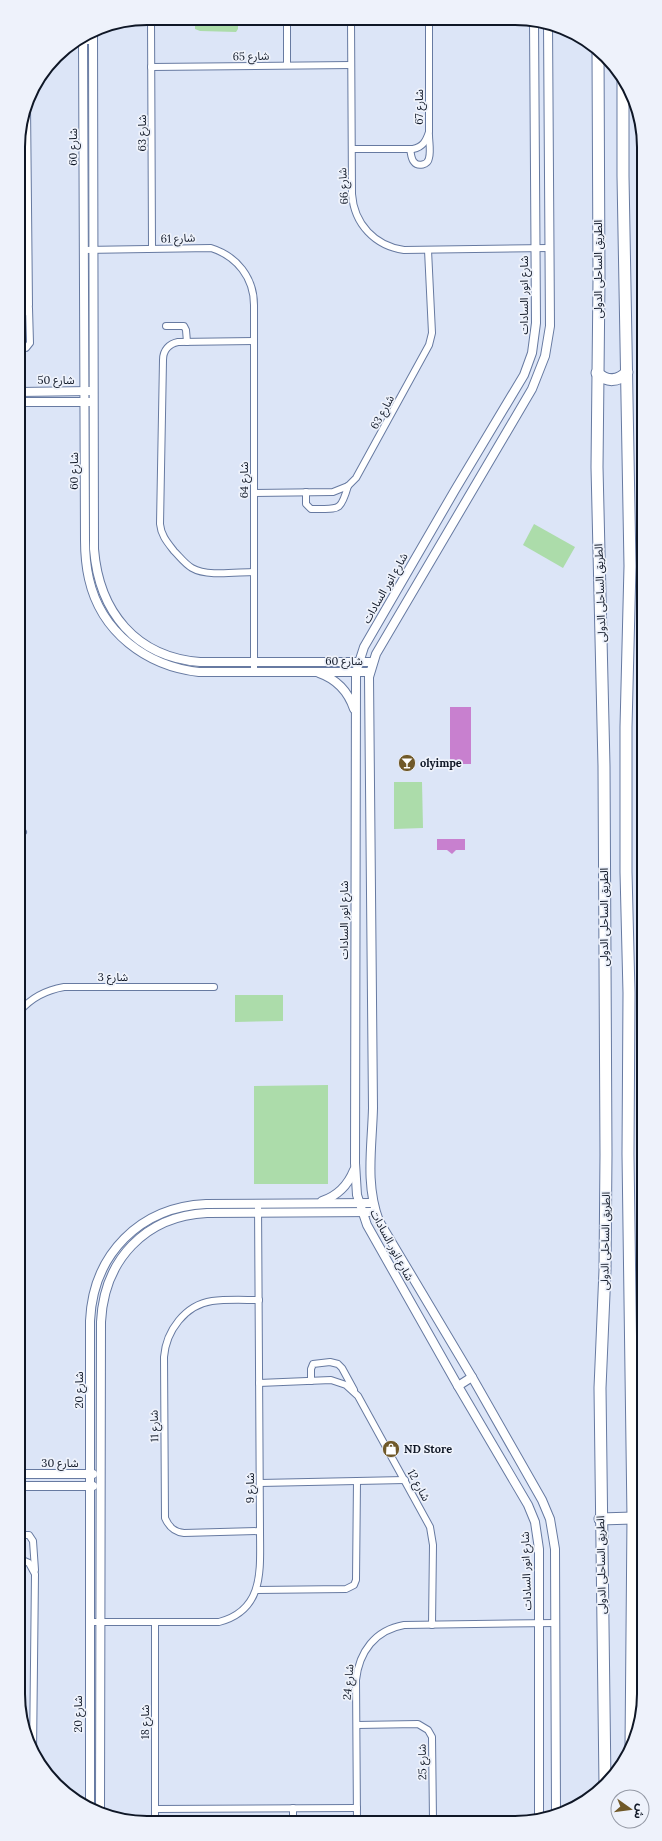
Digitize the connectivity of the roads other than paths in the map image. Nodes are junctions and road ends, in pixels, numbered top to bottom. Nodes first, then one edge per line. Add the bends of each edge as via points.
1 (151, 25) edge
2 (287, 25) edge
3 (351, 25) edge
4 (429, 25) edge
5 (534, 26) edge
6 (548, 30) edge
7 (94, 37) edge
8 (87, 40) edge
9 (94, 41) junction
10 (81, 44) edge
11 (598, 58) edge
12 (287, 65) junction
13 (351, 65) junction
14 (152, 67) junction
15 (623, 91) edge
16 (27, 126) edge
17 (429, 132) junction
18 (27, 142) joint
19 (352, 149) junction
20 (410, 149) junction
21 (152, 248) junction
22 (535, 248) junction
23 (549, 248) junction
24 (84, 250) junction
25 (94, 250) junction
26 (428, 250) junction
27 (253, 289) joint
28 (29, 305) junction
29 (25, 312) edge
30 (166, 326) dead end
31 (254, 341) junction
32 (186, 342) junction
33 (25, 348) edge
34 (627, 372) junction
35 (597, 373) junction
36 (597, 390) junction
37 (84, 391) junction
38 (94, 391) junction
39 (628, 391) junction
40 (25, 392) edge
41 (25, 402) edge
42 (84, 402) junction
43 (94, 402) junction
44 (348, 486) junction
45 (455, 490) junction
46 (306, 492) junction
47 (254, 493) junction
48 (467, 497) junction
49 (254, 572) junction
50 (254, 662) junction
51 (358, 662) junction
52 (372, 662) junction
53 (254, 672) junction
54 (312, 672) junction
55 (356, 672) junction
56 (370, 672) junction
57 (355, 715) junction
58 (214, 987) dead end
59 (25, 1006) edge
60 (355, 1164) junction
61 (359, 1202) junction
62 (373, 1202) junction
63 (258, 1203) junction
64 (313, 1203) junction
65 (362, 1212) junction
66 (375, 1212) junction
67 (258, 1213) junction
68 (258, 1300) junction
69 (472, 1377) junction
70 (311, 1381) junction
71 (259, 1383) junction
72 (458, 1386) junction
73 (358, 1396) junction
74 (25, 1474) edge
75 (89, 1474) junction
76 (100, 1474) junction
77 (405, 1480) junction
78 (357, 1481) junction
79 (260, 1483) junction
80 (25, 1486) edge
81 (89, 1486) junction
82 (100, 1486) junction
83 (633, 1518) junction
84 (600, 1519) junction
85 (260, 1531) junction
86 (25, 1536) edge
87 (25, 1562) edge
88 (35, 1574) junction
89 (257, 1590) junction
90 (89, 1622) junction
91 (100, 1622) junction
92 (155, 1622) junction
93 (539, 1623) junction
94 (556, 1623) junction
95 (432, 1625) junction
96 (357, 1725) junction
97 (631, 1731) edge
98 (33, 1734) joint
99 (33, 1737) edge
100 (606, 1775) edge
101 (90, 1802) edge
102 (100, 1807) edge
103 (293, 1808) junction
104 (357, 1808) junction
105 (155, 1809) junction
106 (556, 1809) edge
107 (540, 1814) edge
108 (155, 1816) edge
109 (293, 1816) edge
110 (357, 1816) edge
111 (433, 1816) edge

1 - 14 street, شارع 63
2 - 12 street
3 - 13 street, شارع 66
4 - 17 street, شارع 67
5 - 22 main road, شارع انور السادات
6 - 23 main road, شارع انور السادات
7 - 9 main road, شارع 60
8 - 9 street
9 - 25 main road, شارع 60
10 - 24 main road, شارع 60
11 - 35 highway, الطريق الساحلى الدولى
12 - 13 street, شارع 65
12 - 14 street, شارع 65
13 - 19 street, شارع 66
14 - 21 street, شارع 63
15 - 34 highway, الطريق الساحلى الدولى
16 - 18 street
17 - 20 street, شارع 67 via 423,145
17 - 20 street via 429,158 426,163 415,163
18 - 28 street
19 - 20 street
19 - 26 street, شارع 66 via 352,200 362,225 375,239 392,248
21 - 25 street, شارع 61
21 - 27 street, شارع 61 via 205,247 217,250 232,258 241,267
22 - 23 street, شارع 66
22 - 26 street, شارع 66
22 - 45 main road, شارع انور السادات via 536,323 530,359 518,385
23 - 48 main road, شارع انور السادات via 550,326 542,365 532,388
24 - 25 street, شارع 61
24 - 37 main road, شارع 60
25 - 38 main road, شارع 60
26 - 44 street, شارع 63 via 432,333 430,345 360,473
27 - 31 street, شارع 64
28 - 29 street
28 - 33 street via 30,343
30 - 32 street via 184,326
31 - 32 street
31 - 47 street, شارع 64
32 - 49 street via 170,345 163,355 160,524 162,534 187,564 196,570 208,573
34 - 35 highway via 619,378 610,380
34 - 39 highway, الطريق الساحلى الدولى
35 - 36 highway, الطريق الساحلى الدولى
36 - 39 highway via 605,386 614,386
36 - 84 highway, الطريق الساحلى الدولى via 604,766 606,1146 605,1270 600,1374
37 - 38 main road, شارع 50
37 - 40 main road, شارع 50
37 - 42 main road, شارع 60
38 - 43 main road, شارع 60
39 - 83 highway, الطريق الساحلى الدولى via 630,566 626,687 626,872
41 - 42 main road, شارع 50
42 - 43 main road, شارع 50
42 - 53 main road, شارع 60 via 86,559 91,588 103,614 128,644 161,664 199,672
43 - 50 main road, شارع 60 via 95,558 101,585 112,611 136,638 171,657 200,662
44 - 46 street via 333,492
44 - 46 street via 343,503 335,508 311,509 306,504
45 - 48 main road
45 - 51 main road, شارع انور السادات
46 - 47 street
47 - 49 street, شارع 64
48 - 52 main road, شارع انور السادات
49 - 50 street, شارع 64
50 - 51 main road, شارع 60
50 - 53 street, شارع 64
51 - 52 main road, شارع 60
51 - 55 main road, شارع انور السادات
52 - 56 main road, شارع انور السادات
53 - 54 main road, شارع 60
54 - 55 main road, شارع 60
54 - 57 main road via 326,676 343,689 351,701
55 - 56 main road, شارع 60
55 - 57 main road, شارع انور السادات
56 - 62 main road, شارع انور السادات via 368,682 373,1108 370,1173
57 - 60 main road, شارع انور السادات
58 - 59 street, شارع 3 via 64,988 42,994
60 - 61 main road, شارع انور السادات
60 - 64 main road via 348,1182 338,1193 326,1200
61 - 62 main road, شارع 20
61 - 64 main road, شارع 20
61 - 65 main road, شارع انور السادات
62 - 66 main road, شارع انور السادات
63 - 64 main road, شارع 20
63 - 67 street, شارع 9
63 - 75 main road, شارع 20 via 195,1204 163,1212 131,1232 108,1260 96,1284 91,1312
65 - 66 main road, شارع 20
65 - 67 main road, شارع 20
65 - 72 main road, شارع انور السادات via 370,1231
66 - 69 main road, شارع انور السادات
67 - 68 street, شارع 9
67 - 76 main road, شارع 20 via 197,1214 168,1221 136,1241 116,1266 108,1283 101,1312
68 - 71 street, شارع 9
68 - 85 street, شارع 11 via 213,1301 193,1308 173,1328 167,1340 164,1357 165,1518 176,1531 184,1533
69 - 72 main road
69 - 94 main road, شارع انور السادات via 542,1500 550,1519 555,1549
70 - 71 street, شارع 12
70 - 73 street, شارع 12 via 336,1381 351,1388
70 - 73 street via 313,1364 336,1363 342,1368
71 - 79 street, شارع 9
72 - 93 main road, شارع انور السادات via 532,1514 539,1544
73 - 77 street, شارع 12
74 - 75 main road, شارع 30
75 - 76 main road, شارع 30
75 - 81 main road, شارع 20
76 - 82 main road, شارع 20
77 - 78 street
77 - 95 street, شارع 12 via 432,1533
78 - 79 street
78 - 89 street via 354,1586 346,1589
79 - 85 street, شارع 9
80 - 81 main road, شارع 30
81 - 82 main road, شارع 30
81 - 90 main road, شارع 20
82 - 91 main road, شارع 20
83 - 84 highway
83 - 97 highway, الطريق الساحلى الدولى
84 - 100 highway, الطريق الساحلى الدولى
85 - 89 street, شارع 9 via 260,1575
86 - 88 street via 33,1541
87 - 88 street
88 - 98 street
89 - 92 street, شارع 9 via 246,1607 225,1620 212,1623
90 - 91 street, شارع 9
90 - 101 main road, شارع 20
91 - 92 street, شارع 9
91 - 102 main road, شارع 20
92 - 105 street, شارع 18
93 - 94 street, شارع 24
93 - 95 street, شارع 24
93 - 107 main road, شارع انور السادات
94 - 106 main road, شارع انور السادات
95 - 96 street, شارع 24 via 404,1625 392,1628 369,1645 362,1655 357,1672
96 - 104 street, شارع 24
96 - 111 street, شارع 25 via 418,1724 428,1730 432,1737
98 - 99 street
103 - 104 street
103 - 105 street
103 - 109 street
104 - 110 street, شارع 24
105 - 108 street, شارع 18

